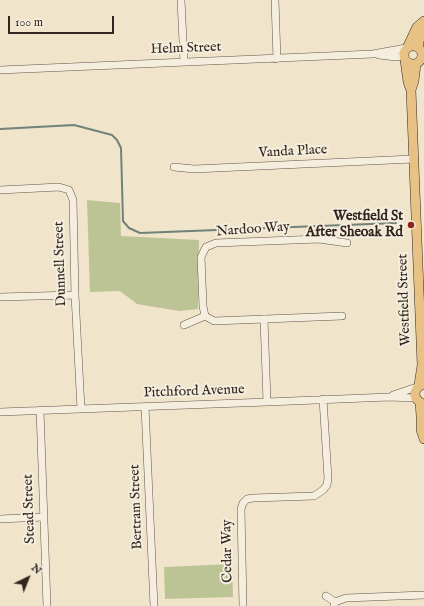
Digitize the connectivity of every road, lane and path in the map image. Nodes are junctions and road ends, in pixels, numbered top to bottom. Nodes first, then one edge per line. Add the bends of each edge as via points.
1 (181, 0) edge
2 (275, 0) edge
3 (424, 22) edge
4 (418, 47) junction
5 (406, 53) junction
6 (277, 59) junction
7 (184, 62) junction
8 (416, 64) junction
9 (0, 70) edge
10 (411, 90) junction
11 (413, 160) junction
12 (174, 167) dead end
13 (0, 190) edge
14 (420, 211) edge
15 (347, 243) dead end
16 (75, 295) junction
17 (0, 297) edge
18 (422, 302) edge
19 (205, 316) junction
20 (342, 316) dead end
21 (264, 319) junction
22 (184, 325) dead end
23 (423, 368) edge
24 (420, 385) edge
25 (389, 397) junction
26 (323, 399) junction
27 (420, 401) edge
28 (267, 402) junction
29 (145, 407) junction
30 (82, 408) junction
31 (40, 410) junction
32 (0, 412) edge
33 (424, 439) edge
34 (44, 517) junction
35 (0, 519) edge
36 (424, 594) edge
37 (326, 596) dead end
38 (334, 604) edge
39 (47, 606) edge
40 (154, 606) edge
41 (243, 606) edge

1 - 7 street
2 - 6 street
3 - 4 main road
3 - 5 main road via 417,27
4 - 5 main road via 414,45
4 - 8 main road via 422,55
5 - 6 street, Helm Street via 396,57 373,54
5 - 8 main road via 410,64
5 - 10 main road, Westfield Street
6 - 7 street, Helm Street
7 - 9 street, Helm Street
8 - 10 main road, Westfield Street
10 - 11 main road, Westfield Street
11 - 12 street, Vanda Place via 194,169
11 - 14 main road, Westfield Street
13 - 16 street, Dunnell Street via 59,187 70,190 73,200
14 - 18 main road, Westfield Street
15 - 19 street, Nardoo Way via 319,239 216,243 206,247 201,257
16 - 17 street
16 - 30 street, Dunnell Street
18 - 23 main road, Westfield Street
19 - 21 street via 214,321
19 - 22 street
20 - 21 street
21 - 28 street
23 - 24 main road, Westfield Street
24 - 25 street, Pitchford Avenue
24 - 27 main road, Westfield Street via 415,393
25 - 26 street, Pitchford Avenue
25 - 27 street, Pitchford Avenue
26 - 28 street, Pitchford Avenue
26 - 41 street, Cedar Way via 327,485 314,496 253,498 243,503
27 - 33 main road via 421,430
28 - 29 street, Pitchford Avenue
29 - 30 street, Pitchford Avenue
29 - 40 street, Bertram Street
30 - 31 street, Pitchford Avenue
31 - 32 street, Pitchford Avenue
31 - 34 street, Stead Street
34 - 35 street
34 - 39 street, Stead Street
36 - 38 street via 346,598
37 - 38 street

